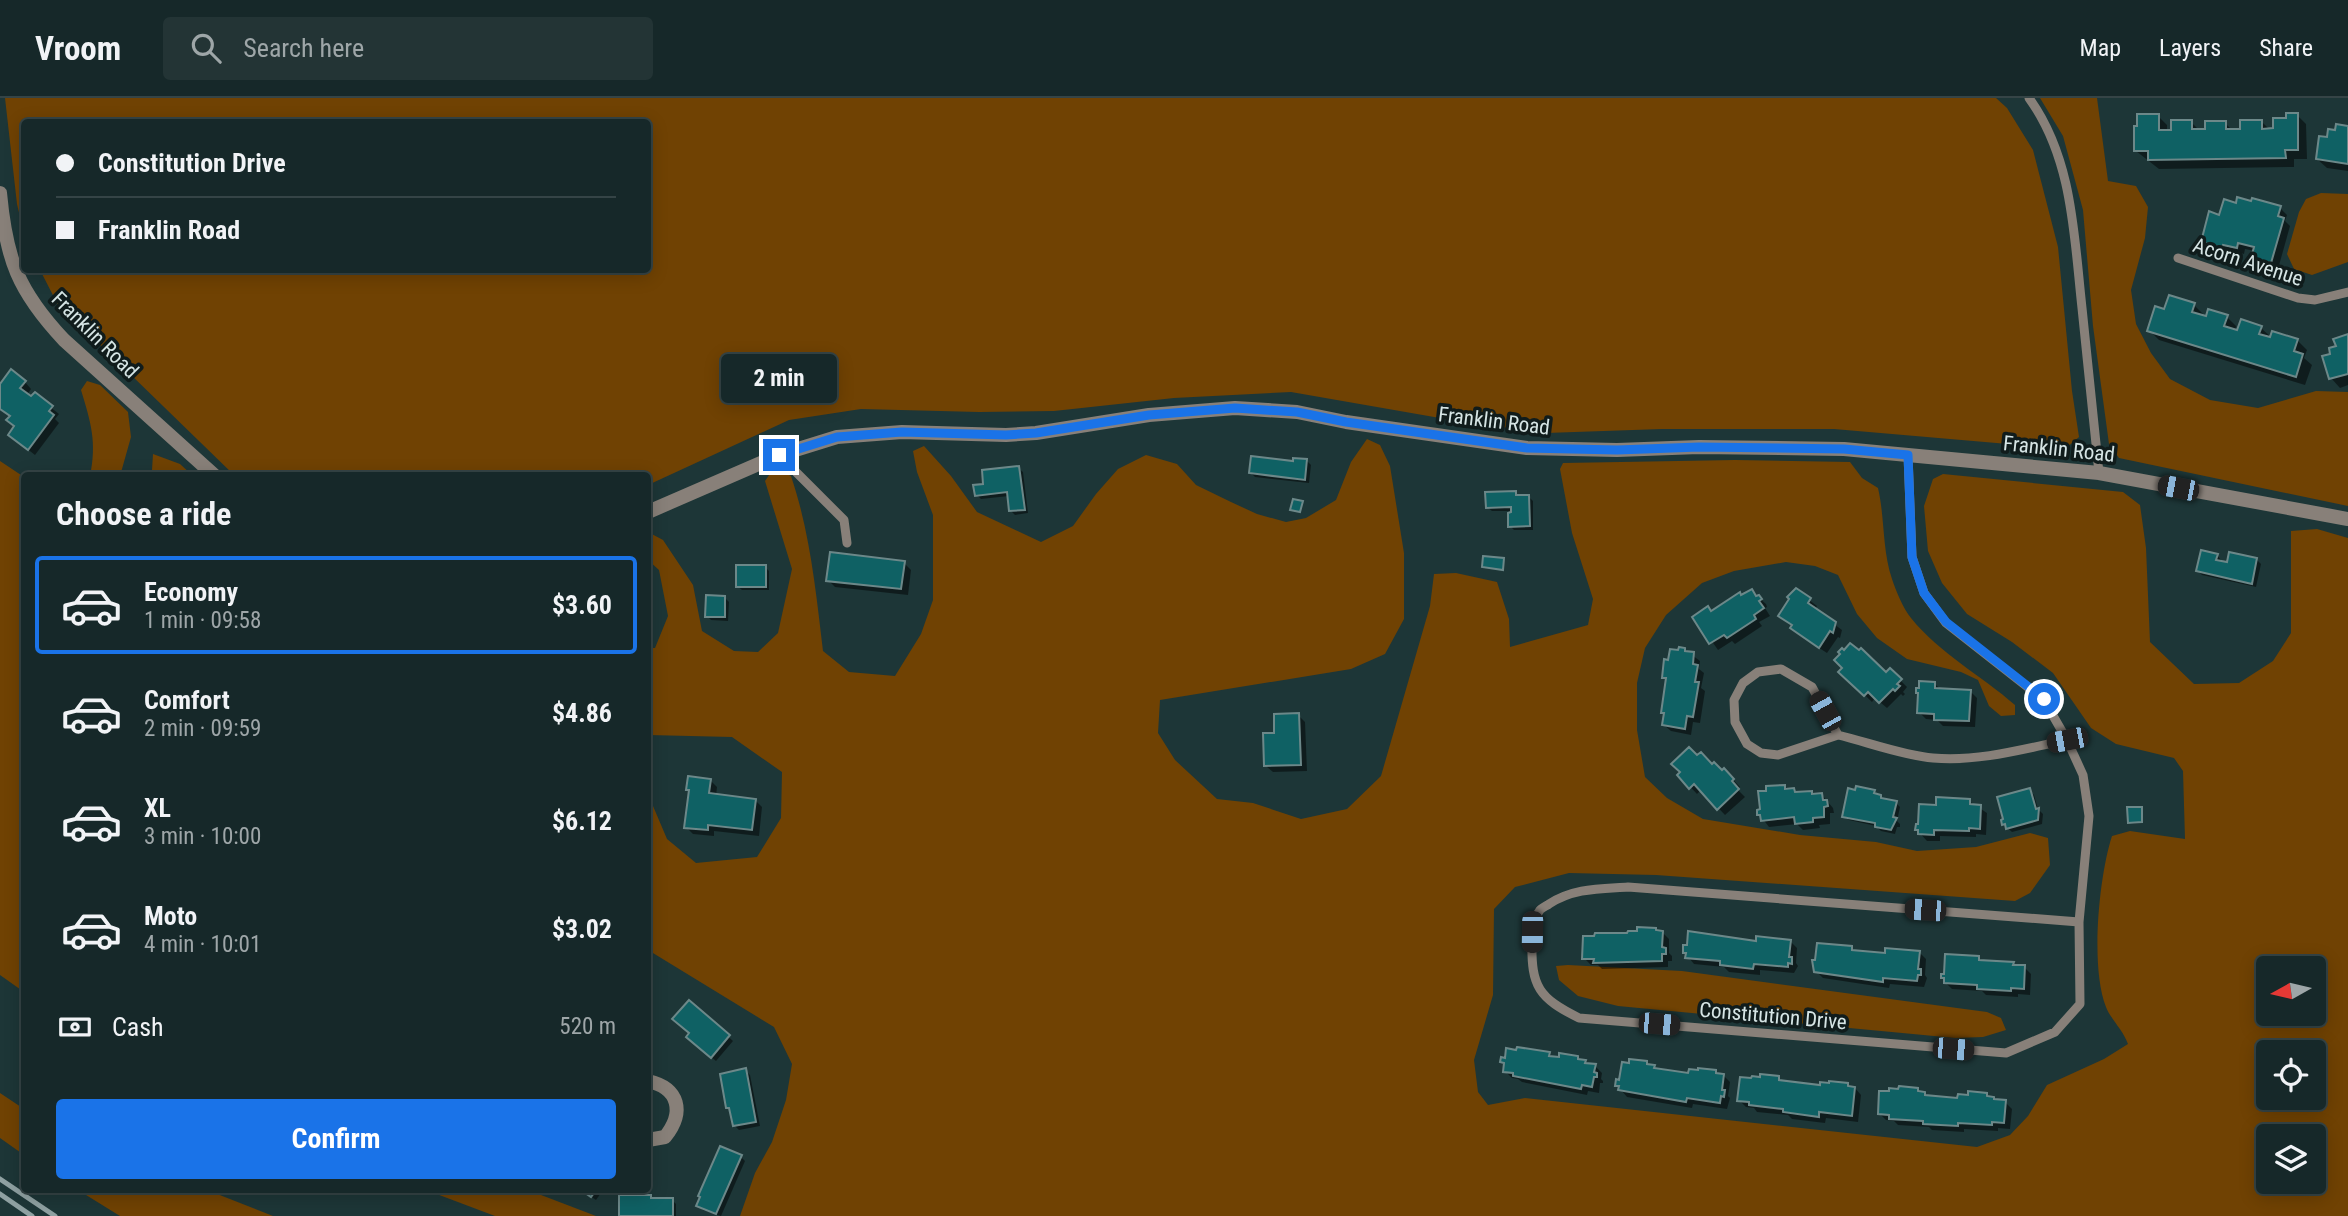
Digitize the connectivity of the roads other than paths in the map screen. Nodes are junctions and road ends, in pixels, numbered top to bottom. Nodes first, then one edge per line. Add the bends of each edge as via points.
1 (2029, 98) edge
2 (0, 193) edge
3 (2178, 258) dead end
4 (2348, 292) edge
5 (779, 455) junction
6 (1908, 455) junction
7 (211, 472) edge
8 (2099, 473) junction
9 (651, 511) edge
10 (2348, 519) edge
11 (847, 543) dead end
12 (1839, 735) junction
13 (2067, 740) junction
14 (2079, 922) junction
15 (651, 1082) edge
16 (651, 1139) edge

1 - 8 lane via 2058,150 2071,206
2 - 7 street, Franklin Road via 10,258 42,317
3 - 4 lane, Acorn Avenue via 2298,298 2315,300
5 - 6 street, Franklin Road via 837,437 902,432 1036,433 1149,415 1235,408 1297,412 1527,448 1844,449
5 - 9 street, Franklin Road
5 - 11 lane via 844,520
6 - 8 street, Franklin Road
6 - 13 lane, Constitution Drive via 1912,557 1924,593 1946,622 2044,699
8 - 10 street, Franklin Road
12 - 12 lane via 1812,687 1781,669 1758,672 1743,683 1734,700 1735,722 1747,744 1760,753 1778,755
12 - 13 lane via 1930,758 1958,759
13 - 14 lane, Constitution Drive via 2083,775 2089,816
14 - 14 lane, Constitution Drive via 1628,887 1579,890 1540,910 1532,932 1532,969 1541,992 1554,1006 1579,1018 2006,1053 2054,1032 2080,1004
15 - 16 street via 668,1090 677,1108 665,1137

